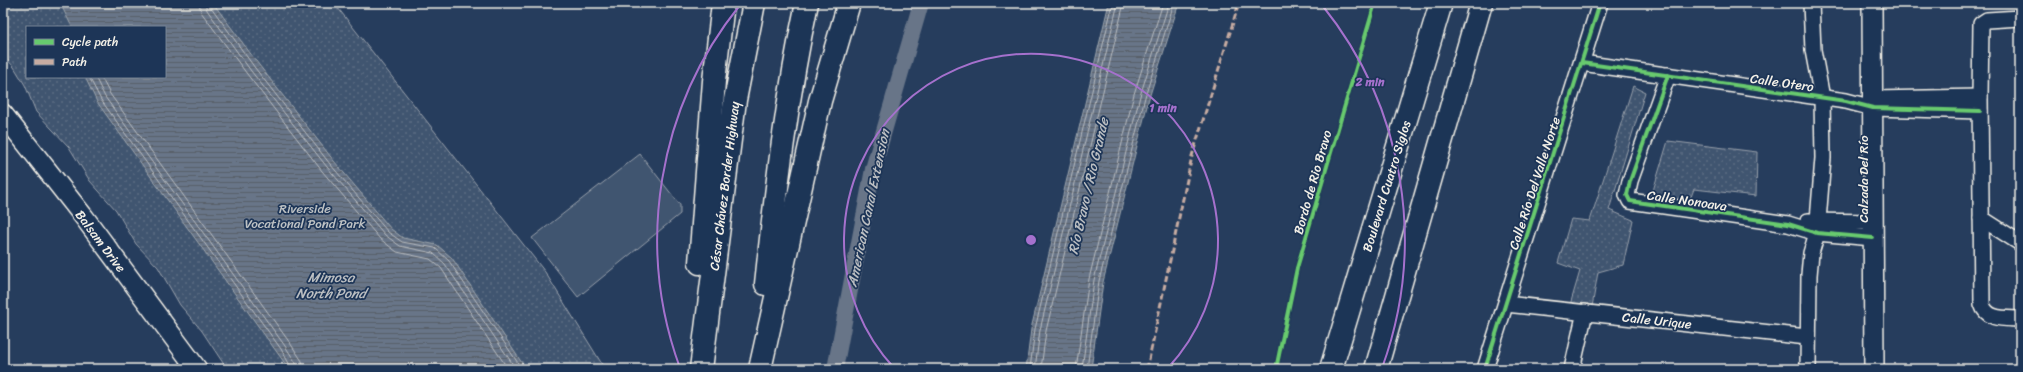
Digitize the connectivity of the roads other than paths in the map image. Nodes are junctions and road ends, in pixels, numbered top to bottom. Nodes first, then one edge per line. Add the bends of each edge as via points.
1 (723, 3) edge
2 (754, 3) edge
3 (807, 3) edge
4 (849, 3) edge
5 (1441, 3) edge
6 (1481, 3) edge
7 (1600, 3) edge
8 (1811, 3) edge
9 (1872, 3) edge
10 (2020, 18) edge
11 (1582, 63) junction
12 (1668, 75) junction
13 (1822, 98) junction
14 (1873, 104) junction
15 (1980, 104) junction
16 (3, 114) edge
17 (1981, 218) junction
18 (1817, 227) junction
19 (1873, 230) junction
20 (2020, 243) edge
21 (1506, 304) junction
22 (1585, 312) junction
23 (2020, 319) edge
24 (1807, 337) junction
25 (701, 363) edge
26 (197, 369) edge
27 (759, 369) edge
28 (1331, 369) edge
29 (1376, 369) edge
30 (1486, 369) edge
31 (1572, 369) edge
32 (1808, 369) edge
33 (1874, 369) edge

1 - 25 highway via 714,81 700,261
2 - 25 highway, César Chávez Border Highway via 735,100
3 - 27 highway via 780,157
4 - 27 highway via 820,101
5 - 28 highway, Boulevard Cuatro Siglos
6 - 29 highway
7 - 11 street, Calle Río Del Valle Norte
8 - 13 street via 1813,50
9 - 14 street, Calzada Del Río
10 - 15 street via 1987,20 1981,24
11 - 12 street, Calle Otero
11 - 21 street, Calle Río Del Valle Norte
12 - 13 street, Calle Otero
12 - 18 street, Calle Nonoava via 1630,181 1626,195 1630,201
13 - 14 street, Calle Otero
13 - 18 street via 1823,158
14 - 15 street, Calle Otero
14 - 19 street, Calzada Del Río
15 - 17 street
16 - 26 street, Balsam Drive via 84,217
17 - 20 street
17 - 23 street via 1983,308 1992,317
18 - 19 street, Calle Nonoava
18 - 24 street via 1808,275
19 - 33 street, Calzada Del Río
21 - 22 street, Calle Urique
21 - 30 street, Calle Río Del Valle Norte
22 - 24 street, Calle Urique
22 - 31 street
24 - 32 street

